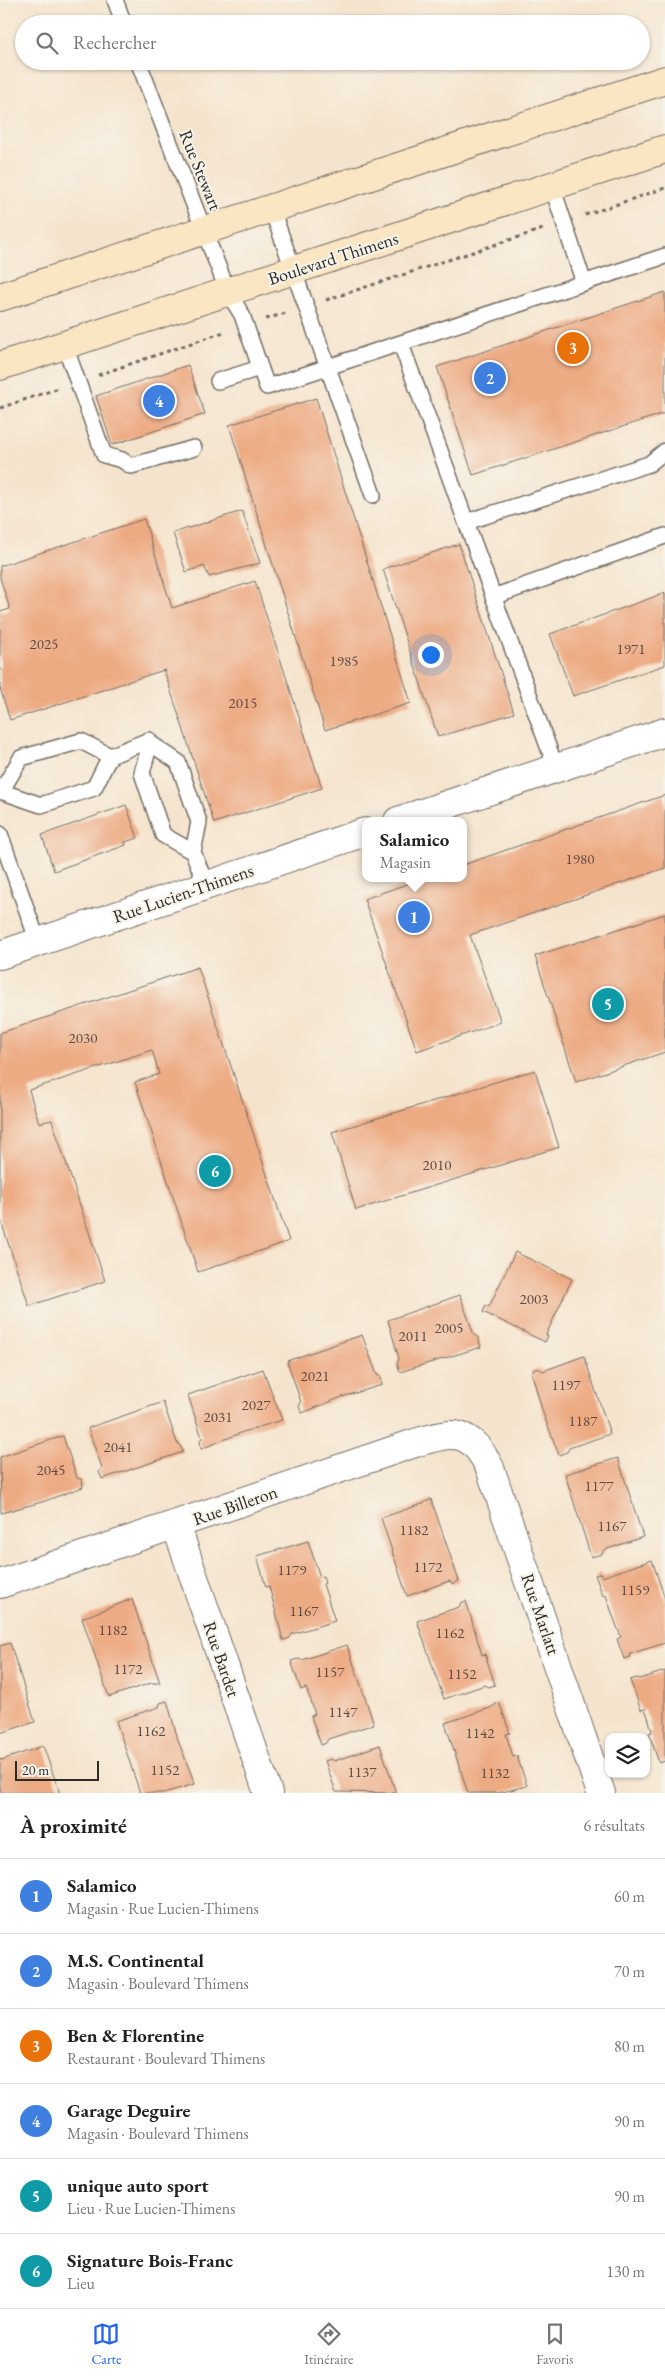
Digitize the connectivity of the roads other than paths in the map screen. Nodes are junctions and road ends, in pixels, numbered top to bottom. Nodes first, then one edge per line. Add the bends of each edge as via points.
1 (115, 0) edge
2 (121, 15) edge
3 (141, 70) edge
4 (665, 80) edge
5 (665, 149) edge
6 (552, 186) junction
7 (271, 207) junction
8 (205, 229) junction
9 (665, 256) edge
10 (294, 271) junction
11 (584, 283) junction
12 (228, 292) junction
13 (0, 297) edge
14 (401, 344) junction
15 (65, 346) junction
16 (0, 366) edge
17 (260, 368) junction
18 (328, 368) junction
19 (218, 381) dead end
20 (194, 448) dead end
21 (665, 452) edge
22 (373, 495) dead end
23 (466, 522) junction
24 (665, 536) edge
25 (493, 597) junction
26 (665, 732) edge
27 (150, 743) junction
28 (110, 756) junction
29 (556, 768) junction
30 (1, 791) edge
31 (410, 817) edge
32 (362, 833) edge
33 (1, 839) edge
34 (193, 852) junction
35 (206, 885) junction
36 (38, 942) junction
37 (0, 954) edge
38 (470, 1440) joint
39 (176, 1525) junction
40 (0, 1584) edge
41 (268, 1793) edge
42 (601, 1793) edge

1 - 2 lane
3 - 8 lane, Rue Stewart
4 - 7 street
5 - 6 street, Boulevard Thimens
6 - 10 street, Boulevard Thimens
6 - 11 lane
7 - 8 street
7 - 10 lane
8 - 12 lane, Rue Stewart
8 - 13 street
9 - 11 lane
10 - 12 street, Boulevard Thimens
10 - 18 lane
11 - 14 lane
12 - 15 street, Boulevard Thimens
12 - 17 lane, Rue Stewart via 242,316
14 - 18 lane
14 - 23 lane
15 - 16 street, Boulevard Thimens
15 - 20 lane via 104,455 131,466
17 - 18 lane, Rue Stewart via 267,387
17 - 19 lane
18 - 22 lane
21 - 23 lane via 650,464
23 - 25 lane
24 - 25 lane
25 - 29 lane
26 - 29 street
27 - 28 lane via 148,740
27 - 34 lane via 178,762 199,822
27 - 34 lane via 142,773 163,836
28 - 30 lane via 81,741 21,758
28 - 30 lane via 94,788 40,806
29 - 31 street
32 - 35 street, Rue Lucien-Thimens
33 - 36 lane
34 - 35 lane
35 - 36 street, Rue Lucien-Thimens
36 - 37 street, Rue Lucien-Thimens
38 - 39 street, Rue Billeron via 454,1435 432,1438
38 - 42 street, Rue Marlatt via 481,1451 500,1496
39 - 40 street, Rue Billeron
39 - 41 street, Rue Bardet

